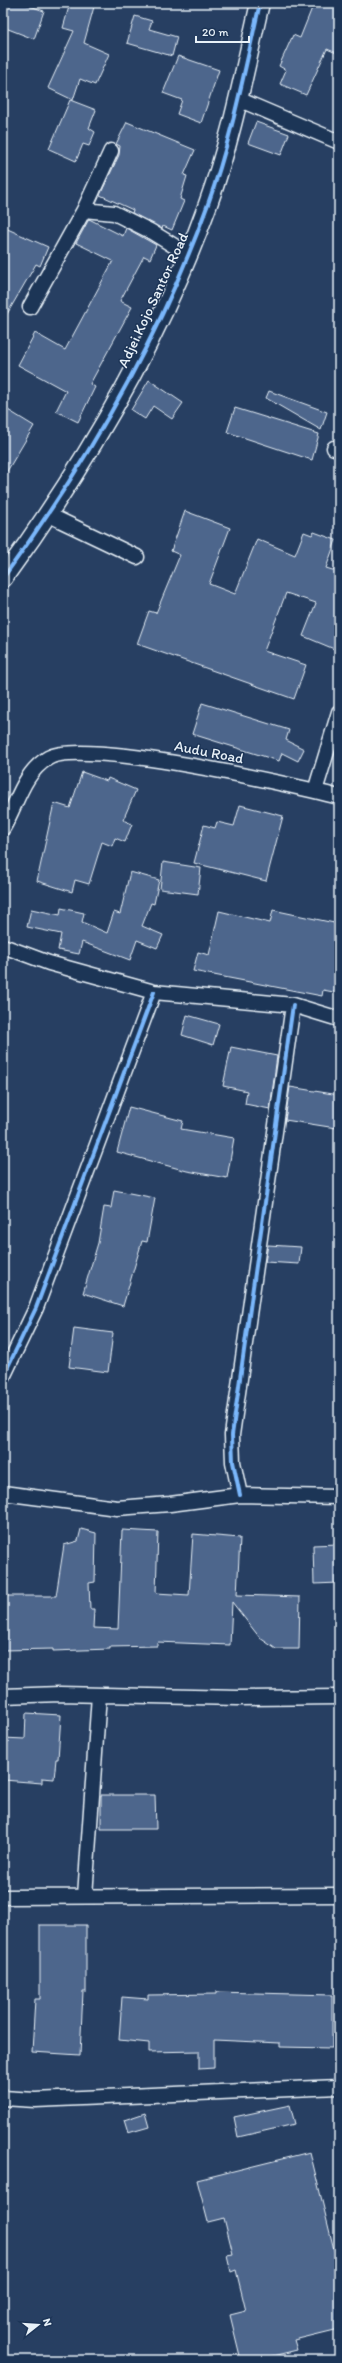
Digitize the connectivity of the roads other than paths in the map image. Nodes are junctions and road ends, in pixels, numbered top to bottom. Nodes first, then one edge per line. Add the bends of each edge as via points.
1 (260, 3) edge
2 (238, 99) junction
3 (339, 142) edge
4 (111, 151) dead end
5 (84, 210) junction
6 (189, 255) junction
7 (30, 307) dead end
8 (49, 515) junction
9 (137, 557) dead end
10 (3, 578) edge
11 (339, 712) edge
12 (316, 791) junction
13 (339, 797) edge
14 (3, 828) edge
15 (3, 946) edge
16 (154, 992) junction
17 (293, 1005) junction
18 (339, 1019) edge
19 (3, 1377) edge
20 (3, 1494) edge
21 (240, 1494) junction
22 (339, 1497) edge
23 (99, 1695) junction
24 (3, 1696) edge
25 (339, 1697) edge
26 (339, 1895) edge
27 (85, 1896) junction
28 (3, 1897) edge
29 (339, 2087) edge
30 (3, 2098) edge

1 - 2 street, Adjei Kojo Santor Road
2 - 3 street
2 - 6 street, Adjei Kojo Santor Road via 209,202
4 - 5 street
5 - 6 street via 114,213
5 - 7 street
6 - 8 street, Adjei Kojo Santor Road via 154,334
8 - 9 street
8 - 10 street, Adjei Kojo Santor Road
11 - 12 street
12 - 13 street, Audu Road
12 - 14 street, Audu Road via 146,758 71,752 49,757 32,770
15 - 16 street via 50,963
16 - 17 street
16 - 19 street via 36,1308
17 - 18 street
17 - 21 street via 232,1434 233,1462
20 - 21 street via 117,1508 170,1504
21 - 22 street
23 - 24 street
23 - 25 street
23 - 27 street
26 - 27 street
27 - 28 street
29 - 30 street via 35,2100

